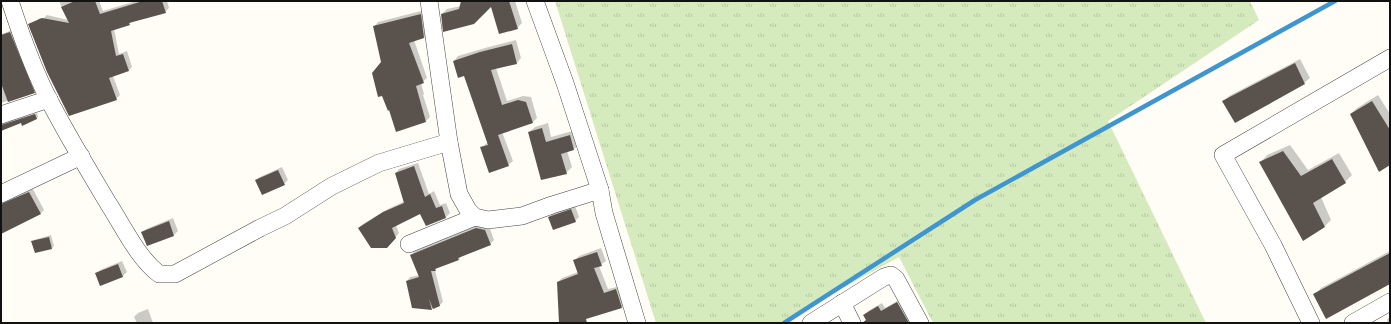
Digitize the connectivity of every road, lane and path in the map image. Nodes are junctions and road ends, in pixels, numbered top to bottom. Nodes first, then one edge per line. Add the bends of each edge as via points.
1 (10, 1) edge
2 (429, 1) edge
3 (534, 1) edge
4 (1390, 58) edge
5 (49, 99) junction
6 (1, 115) edge
7 (449, 142) junction
8 (81, 156) junction
9 (600, 190) junction
10 (1, 194) edge
11 (474, 216) junction
12 (408, 244) dead end
13 (1390, 302) edge
14 (842, 303) junction
15 (637, 323) edge
16 (811, 323) edge
17 (852, 323) edge
18 (920, 323) edge
19 (1311, 323) edge
20 (1352, 323) edge

1 - 5 street via 19,30
2 - 7 street
3 - 9 street via 565,83
4 - 19 street via 1224,155 1273,245
5 - 6 street
5 - 8 street
7 - 8 street via 372,166 332,186 285,216 175,274 167,275 158,274 144,259
7 - 11 street via 459,194
8 - 10 street
9 - 11 street via 522,216 488,220
9 - 15 street via 604,213
11 - 12 street
13 - 20 street
14 - 16 street
14 - 17 street
14 - 18 street via 891,275 896,279

